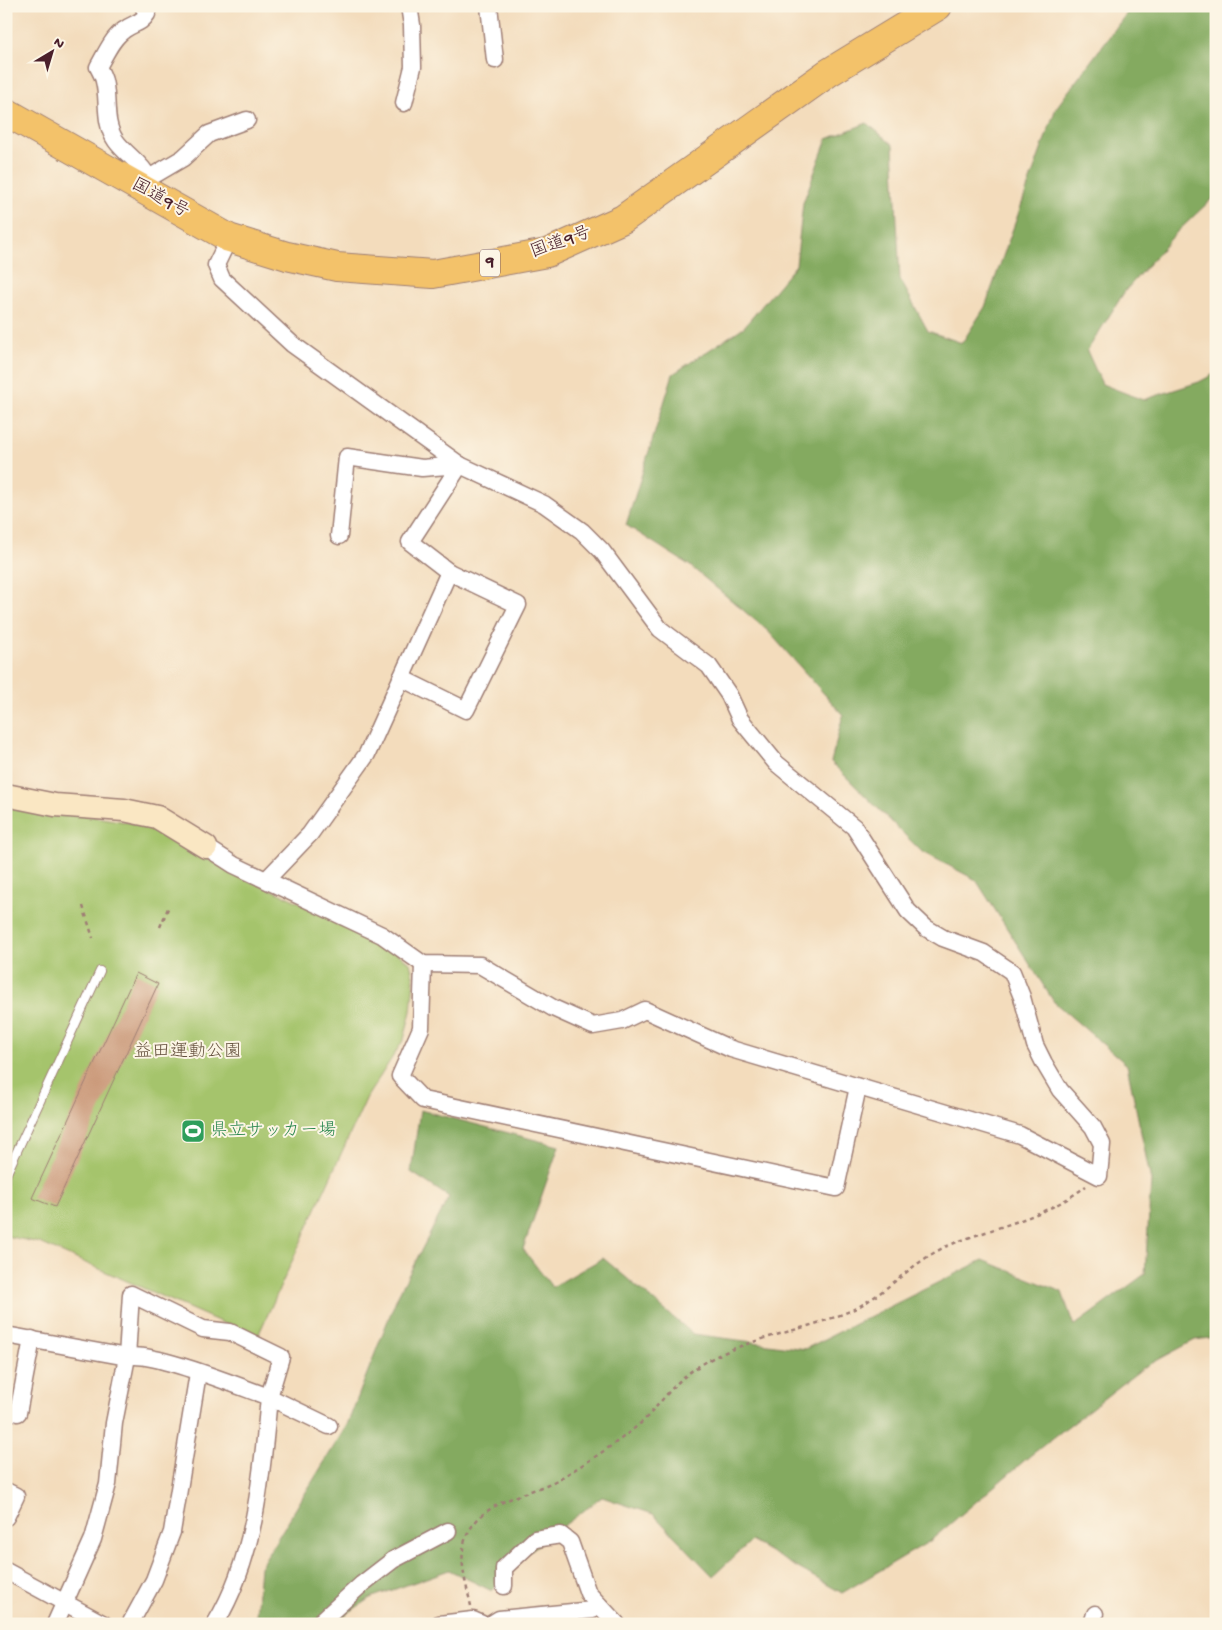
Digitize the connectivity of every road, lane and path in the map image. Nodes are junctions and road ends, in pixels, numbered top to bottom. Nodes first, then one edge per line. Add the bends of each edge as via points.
1 (143, 6) edge
2 (409, 6) edge
3 (489, 6) edge
4 (938, 6) edge
5 (495, 60) dead end
6 (404, 102) dead end
7 (6, 112) edge
8 (247, 120) dead end
9 (147, 184) junction
10 (229, 238) junction
11 (460, 464) junction
12 (339, 536) dead end
13 (449, 572) junction
14 (401, 678) junction
15 (6, 795) edge
16 (206, 846) joint
17 (267, 879) junction
18 (83, 906) dead end
19 (169, 906) dead end
20 (160, 927) dead end
21 (93, 938) dead end
22 (423, 964) junction
23 (100, 972) dead end
24 (858, 1087) junction
25 (6, 1175) edge
26 (1099, 1176) junction
27 (6, 1334) edge
28 (32, 1339) junction
29 (127, 1357) junction
30 (198, 1373) junction
31 (268, 1397) junction
32 (18, 1412) dead end
33 (329, 1426) dead end
34 (6, 1491) edge
35 (6, 1517) edge
36 (448, 1532) dead end
37 (6, 1572) edge
38 (504, 1586) dead end
39 (66, 1602) junction
40 (593, 1610) dead end
41 (478, 1622) edge
42 (55, 1624) edge
43 (104, 1624) edge
44 (130, 1624) edge
45 (215, 1624) edge
46 (318, 1624) edge
47 (439, 1624) edge
48 (491, 1624) edge
49 (617, 1624) edge

1 - 9 street via 147,14 143,21 124,30 113,41 98,67 104,82 110,127 116,141 143,166
2 - 6 street via 413,67
3 - 5 street
4 - 10 highway, 国道9号 / 9 via 828,73 623,219 547,253 433,274 337,267
7 - 9 highway, 国道9号 / 9
8 - 9 street via 209,134
9 - 10 highway, 国道9号 / 9
10 - 11 street via 216,265 222,279 292,344
11 - 12 street via 422,468 346,457
11 - 13 street via 410,542
11 - 26 street via 544,504 582,531 602,551 660,628 709,666 729,695 740,719 776,763 854,826 908,911 943,938 984,953 1012,972 1035,1045 1044,1063 1060,1090 1094,1127 1102,1144
13 - 14 street
13 - 14 street via 518,605 466,710
14 - 17 street via 367,754 310,834
15 - 16 street via 55,805 124,810 157,817
16 - 17 street via 234,865
17 - 22 street via 382,935
18 - 21 path
19 - 20 path
22 - 24 street via 480,965 553,1008 593,1026 622,1021 645,1010 730,1049
22 - 24 street via 420,1028 400,1076 422,1100 836,1188
23 - 25 lane
24 - 26 street via 1020,1135
26 - 41 path via 1049,1209 950,1245 853,1309 825,1321 734,1348 708,1361 683,1377 630,1432 562,1478 497,1504 481,1515 467,1536 462,1560
27 - 28 street
28 - 29 street
28 - 32 street
29 - 30 street via 136,1354 160,1359
29 - 31 street via 131,1294 203,1328 230,1332 281,1357
29 - 39 street via 114,1423 108,1484 93,1539
30 - 31 street
30 - 44 street via 172,1532 154,1580
31 - 33 street
31 - 45 street via 264,1455 242,1570
34 - 35 street via 16,1496
36 - 46 street via 393,1560
37 - 39 street
38 - 49 street via 504,1568 535,1539 561,1535 570,1542 588,1593
39 - 42 street
39 - 43 street
40 - 48 street via 499,1620
41 - 47 street

